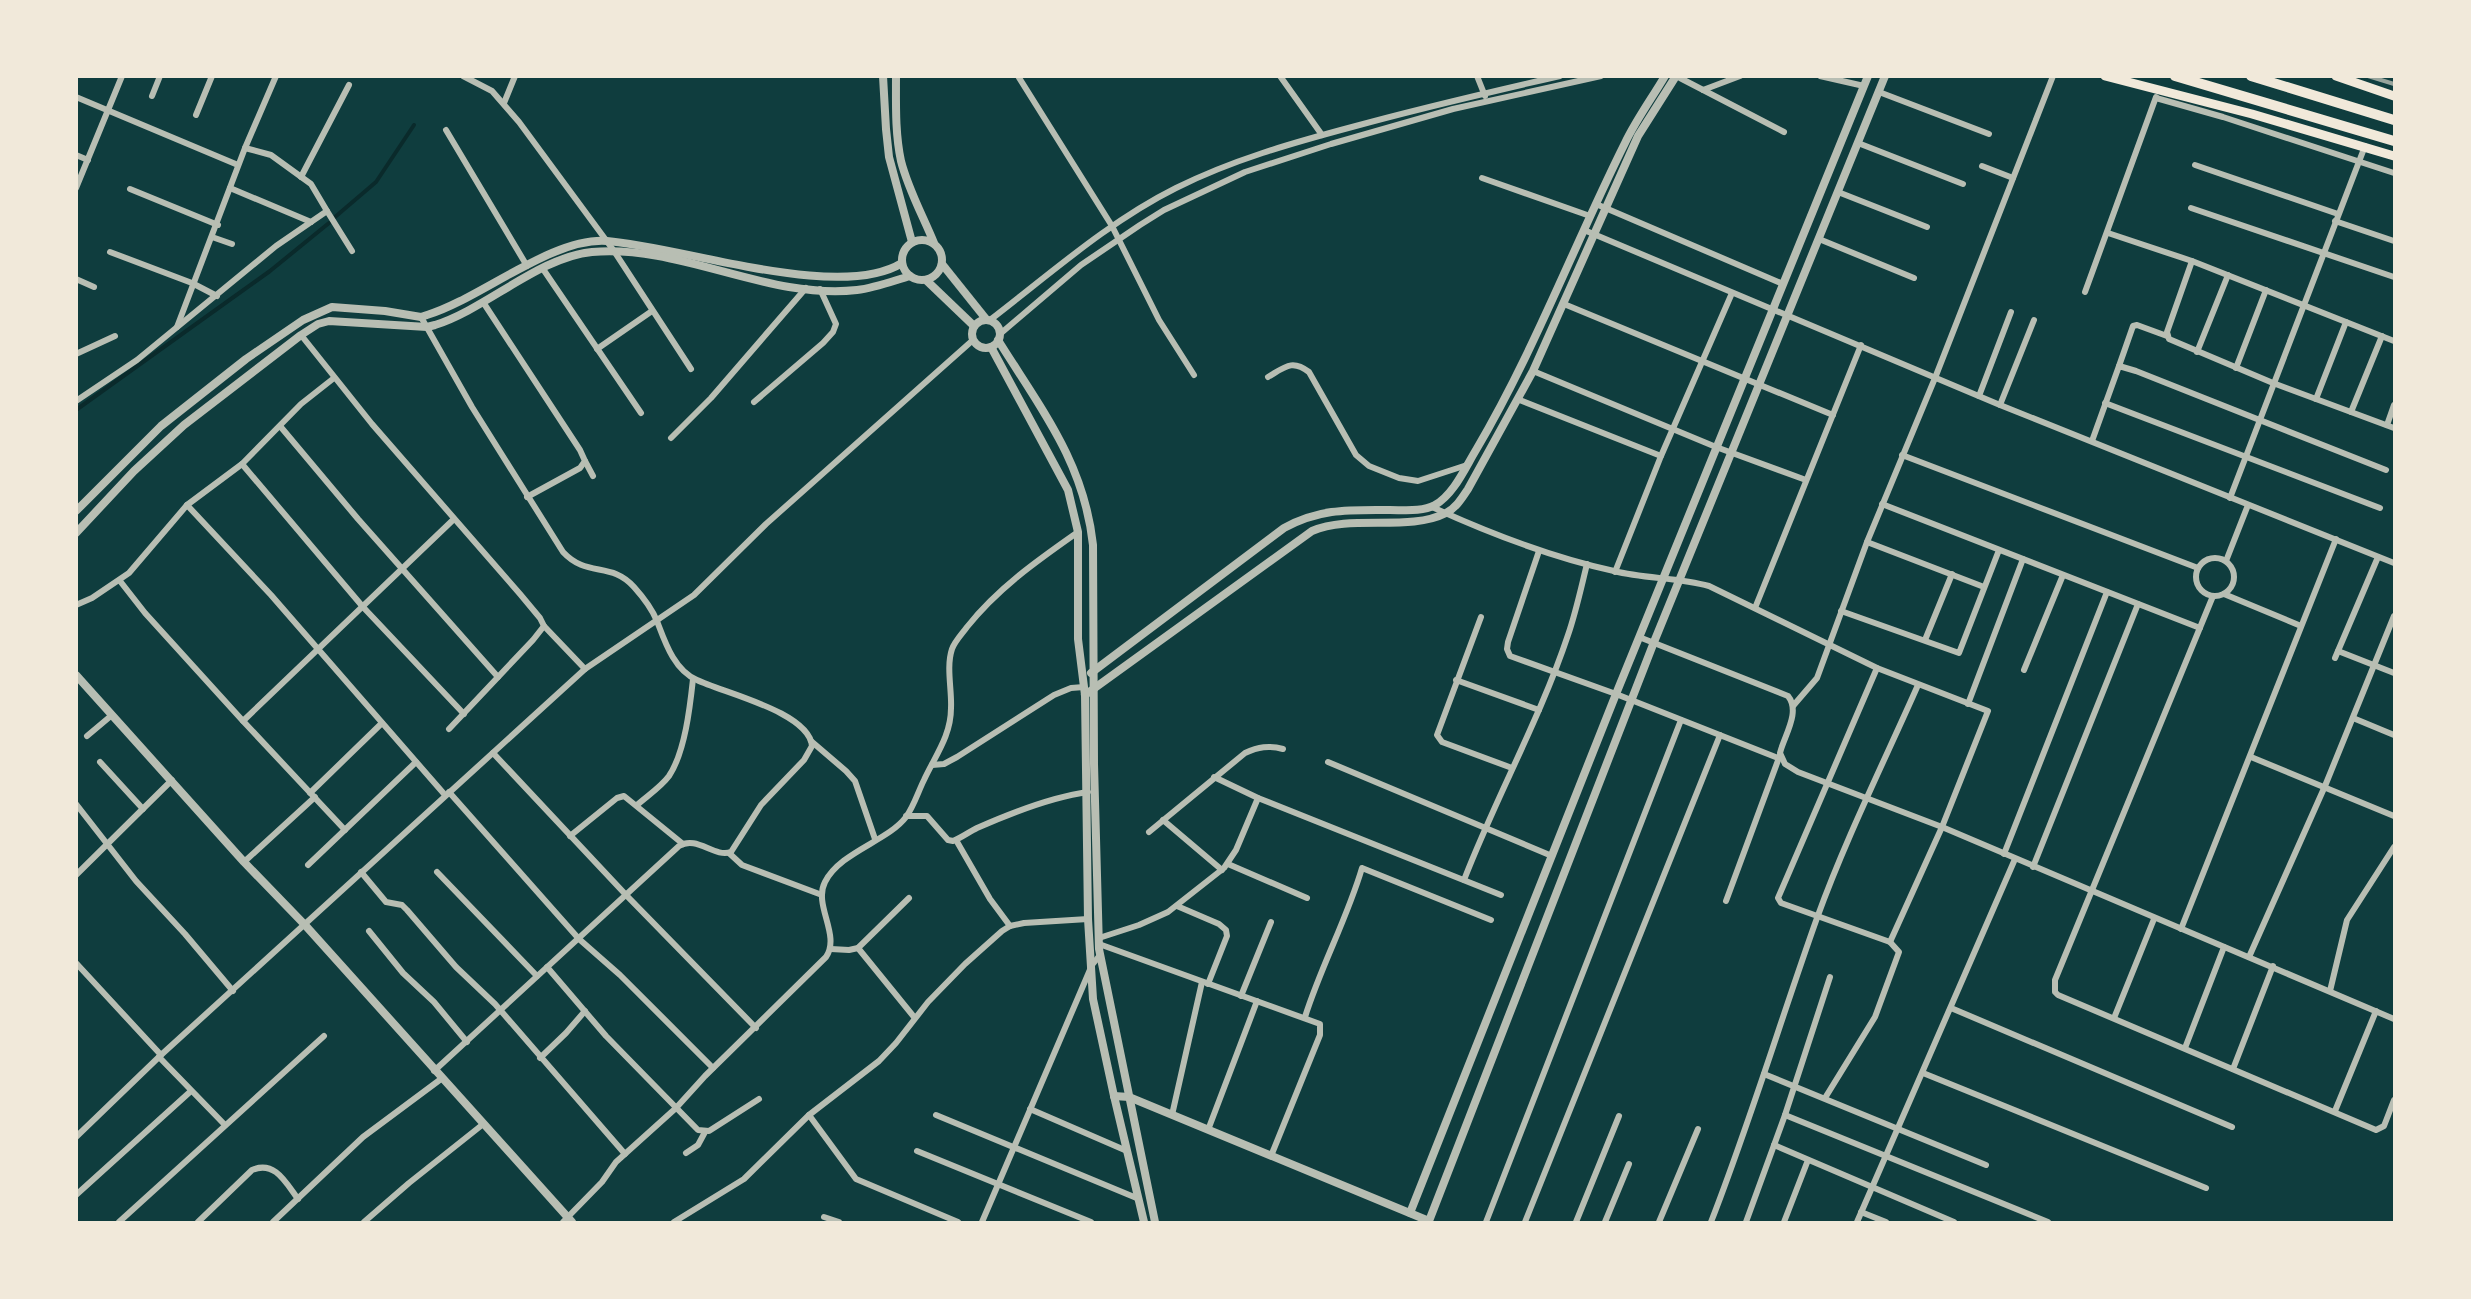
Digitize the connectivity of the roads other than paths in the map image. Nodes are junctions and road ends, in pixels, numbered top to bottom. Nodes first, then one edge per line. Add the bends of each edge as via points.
1 (122, 76) edge
2 (160, 76) edge
3 (212, 76) edge
4 (276, 76) edge
5 (463, 76) edge
6 (483, 76) edge
7 (515, 76) edge
8 (883, 76) edge
9 (896, 76) edge
10 (1018, 76) edge
11 (1280, 76) edge
12 (1477, 76) edge
13 (1560, 76) edge
14 (1601, 76) edge
15 (1665, 76) edge
16 (1740, 76) edge
17 (1820, 76) edge
18 (1868, 76) edge
19 (1885, 76) edge
20 (2053, 76) edge
21 (2105, 76) edge
22 (2175, 76) edge
23 (2251, 76) edge
24 (2336, 76) edge
25 (1678, 77) edge
26 (480, 84) junction
27 (349, 85) dead end
28 (1864, 86) junction
29 (1702, 90) junction
30 (1879, 92) junction
31 (1484, 93) junction
32 (2157, 94) junction
33 (152, 96) dead end
34 (2394, 96) edge
35 (76, 97) edge
36 (1487, 102) junction
37 (504, 103) junction
38 (108, 111) junction
39 (196, 115) dead end
40 (2394, 120) edge
41 (446, 130) dead end
42 (1784, 132) dead end
43 (1989, 134) dead end
44 (1322, 135) junction
45 (2394, 141) edge
46 (1858, 143) junction
47 (2365, 147) junction
48 (244, 148) junction
49 (76, 155) edge
50 (2394, 156) edge
51 (88, 160) junction
52 (2360, 161) junction
53 (238, 165) junction
54 (2195, 165) dead end
55 (1982, 166) dead end
56 (2394, 172) edge
57 (301, 177) junction
58 (1482, 178) dead end
59 (2013, 178) junction
60 (1964, 184) dead end
61 (76, 188) edge
62 (230, 188) junction
63 (130, 189) dead end
64 (1838, 192) junction
65 (1596, 204) junction
66 (1605, 207) junction
67 (2192, 208) dead end
68 (327, 211) junction
69 (2338, 214) junction
70 (1590, 216) junction
71 (2335, 221) junction
72 (311, 222) junction
73 (218, 225) junction
74 (1112, 226) junction
75 (1928, 227) dead end
76 (1584, 230) junction
77 (2108, 233) junction
78 (1594, 235) junction
79 (212, 237) junction
80 (1819, 239) junction
81 (1118, 240) junction
82 (605, 241) junction
83 (2394, 241) edge
84 (912, 242) junction
85 (934, 243) junction
86 (232, 244) dead end
87 (352, 250) dead end
88 (614, 251) junction
89 (110, 252) dead end
90 (2324, 253) junction
91 (2192, 261) junction
92 (902, 263) junction
93 (942, 264) junction
94 (527, 266) junction
95 (543, 269) junction
96 (910, 276) junction
97 (2228, 276) junction
98 (1914, 278) dead end
99 (2394, 278) edge
100 (76, 279) edge
101 (926, 280) junction
102 (192, 283) junction
103 (1784, 284) junction
104 (94, 287) dead end
105 (806, 288) junction
106 (820, 289) junction
107 (2266, 290) junction
108 (2085, 292) dead end
109 (1732, 293) junction
110 (217, 296) junction
111 (483, 302) junction
112 (1564, 304) junction
113 (2304, 305) junction
114 (1773, 310) junction
115 (652, 311) junction
116 (2011, 312) dead end
117 (1788, 316) junction
118 (421, 317) junction
119 (988, 320) junction
120 (2034, 320) dead end
121 (2346, 322) junction
122 (974, 326) junction
123 (427, 327) junction
124 (177, 329) junction
125 (115, 336) dead end
126 (301, 336) junction
127 (2167, 336) junction
128 (2382, 336) junction
129 (973, 340) junction
130 (997, 340) junction
131 (2394, 341) edge
132 (1861, 345) junction
133 (597, 349) junction
134 (2198, 352) junction
135 (76, 354) edge
136 (1701, 362) junction
137 (2119, 366) junction
138 (2236, 368) junction
139 (691, 369) dead end
140 (1533, 371) junction
141 (1194, 375) dead end
142 (1268, 377) dead end
143 (334, 378) junction
144 (1935, 378) junction
145 (1744, 379) junction
146 (2273, 383) junction
147 (1760, 384) junction
148 (1979, 396) junction
149 (1517, 399) junction
150 (2316, 399) junction
151 (76, 401) edge
152 (754, 402) dead end
153 (2105, 403) junction
154 (2000, 405) junction
155 (2394, 405) edge
156 (2351, 412) junction
157 (641, 413) dead end
158 (1833, 415) junction
159 (2259, 420) junction
160 (2387, 425) junction
161 (280, 426) junction
162 (2394, 428) edge
163 (1673, 429) junction
164 (671, 438) dead end
165 (2092, 441) junction
166 (1716, 447) junction
167 (1732, 452) junction
168 (1902, 455) junction
169 (2246, 455) junction
170 (1661, 456) junction
171 (585, 461) junction
172 (242, 464) junction
173 (1467, 465) junction
174 (2386, 470) dead end
175 (593, 476) dead end
176 (1806, 480) junction
177 (527, 497) junction
178 (2230, 498) junction
179 (1882, 504) junction
180 (187, 505) junction
181 (2248, 505) junction
182 (1432, 507) junction
183 (2380, 508) dead end
184 (76, 511) edge
185 (1446, 513) junction
186 (454, 519) junction
187 (1078, 532) junction
188 (76, 533) edge
189 (2336, 539) junction
190 (1867, 542) junction
191 (1539, 550) junction
192 (1999, 550) junction
193 (2378, 556) junction
194 (2023, 559) junction
195 (2226, 561) junction
196 (2394, 563) edge
197 (1587, 564) junction
198 (403, 568) junction
199 (2198, 568) junction
200 (1615, 572) junction
201 (1952, 574) junction
202 (2063, 575) junction
203 (1663, 580) junction
204 (1679, 580) junction
205 (120, 581) junction
206 (1984, 587) junction
207 (2107, 592) junction
208 (2224, 594) junction
209 (2213, 596) junction
210 (2138, 604) junction
211 (76, 605) edge
212 (363, 607) junction
213 (1755, 608) junction
214 (1841, 611) junction
215 (1481, 616) dead end
216 (2394, 616) edge
217 (657, 621) junction
218 (544, 626) junction
219 (2301, 626) junction
220 (2200, 628) junction
221 (1639, 637) junction
222 (1924, 640) junction
223 (1654, 642) junction
224 (1830, 645) junction
225 (318, 650) junction
226 (2375, 665) junction
227 (1094, 667) junction
228 (1877, 668) junction
229 (585, 669) junction
230 (2024, 670) dead end
231 (1554, 672) junction
232 (2394, 673) edge
233 (76, 675) edge
234 (498, 677) junction
235 (693, 679) junction
236 (1456, 680) junction
237 (1918, 685) junction
238 (1084, 687) junction
239 (1095, 688) junction
240 (1616, 694) junction
241 (1632, 700) junction
242 (1968, 704) junction
243 (1793, 706) junction
244 (1539, 710) junction
245 (464, 714) junction
246 (112, 715) junction
247 (2353, 718) junction
248 (1681, 720) junction
249 (243, 721) junction
250 (382, 723) junction
251 (449, 729) dead end
252 (1720, 735) junction
253 (2394, 735) edge
254 (87, 736) dead end
255 (812, 741) junction
256 (1283, 749) dead end
257 (493, 753) junction
258 (1779, 756) junction
259 (2251, 758) junction
260 (100, 762) dead end
261 (416, 762) junction
262 (1328, 762) dead end
263 (932, 765) junction
264 (1512, 768) junction
265 (1214, 777) junction
266 (171, 780) junction
267 (1827, 785) junction
268 (2325, 786) junction
269 (1088, 792) junction
270 (447, 793) junction
271 (313, 795) junction
272 (1258, 798) junction
273 (1867, 799) junction
274 (76, 804) edge
275 (637, 805) junction
276 (143, 809) junction
277 (906, 816) junction
278 (2394, 816) edge
279 (1163, 820) junction
280 (1942, 827) junction
281 (1484, 828) junction
282 (345, 830) junction
283 (1149, 832) dead end
284 (570, 836) junction
285 (875, 839) junction
286 (956, 840) junction
287 (108, 844) junction
288 (682, 844) junction
289 (2394, 847) edge
290 (729, 853) junction
291 (2004, 854) junction
292 (1552, 856) junction
293 (2015, 859) junction
294 (244, 862) junction
295 (1228, 864) junction
296 (308, 865) dead end
297 (2033, 867) junction
298 (1222, 870) junction
299 (361, 872) junction
300 (437, 872) dead end
301 (76, 874) edge
302 (1464, 880) junction
303 (2092, 892) junction
304 (822, 895) junction
305 (1502, 895) dead end
306 (627, 896) junction
307 (909, 898) dead end
308 (1307, 898) dead end
309 (1726, 901) dead end
310 (1177, 906) junction
311 (1818, 918) junction
312 (1088, 919) junction
313 (2154, 919) junction
314 (1491, 920) dead end
315 (1271, 922) dead end
316 (305, 925) junction
317 (1010, 926) junction
318 (2181, 929) junction
319 (369, 932) dead end
320 (579, 939) junction
321 (1890, 942) junction
322 (1099, 947) junction
323 (2224, 947) junction
324 (858, 948) junction
325 (831, 949) junction
326 (2249, 957) junction
327 (76, 963) edge
328 (1092, 965) junction
329 (2273, 966) junction
330 (547, 967) junction
331 (537, 976) junction
332 (1830, 977) dead end
333 (1205, 983) junction
334 (233, 991) junction
335 (2330, 991) junction
336 (1241, 996) junction
337 (1257, 1001) junction
338 (1951, 1008) junction
339 (501, 1010) junction
340 (585, 1011) junction
341 (2376, 1011) junction
342 (915, 1017) junction
343 (1305, 1017) junction
344 (2114, 1018) junction
345 (2394, 1019) edge
346 (756, 1029) junction
347 (324, 1036) dead end
348 (467, 1042) junction
349 (2185, 1048) junction
350 (160, 1056) junction
351 (540, 1058) junction
352 (713, 1068) junction
353 (2233, 1069) junction
354 (434, 1071) junction
355 (1923, 1073) junction
356 (1764, 1074) junction
357 (441, 1079) junction
358 (1794, 1086) junction
359 (191, 1091) junction
360 (1114, 1096) junction
361 (1129, 1097) junction
362 (1825, 1098) junction
363 (759, 1099) dead end
364 (2394, 1100) edge
365 (676, 1108) junction
366 (1030, 1109) junction
367 (2335, 1111) junction
368 (809, 1115) junction
369 (936, 1115) dead end
370 (1172, 1115) junction
371 (1785, 1115) junction
372 (1619, 1116) dead end
373 (76, 1125) edge
374 (225, 1125) junction
375 (482, 1125) junction
376 (2232, 1127) dead end
377 (1898, 1128) junction
378 (1698, 1129) dead end
379 (1208, 1130) junction
380 (82, 1132) junction
381 (705, 1132) junction
382 (76, 1137) edge
383 (1774, 1146) junction
384 (1013, 1147) junction
385 (916, 1151) dead end
386 (1128, 1151) junction
387 (686, 1153) dead end
388 (625, 1154) junction
389 (1271, 1156) junction
390 (1886, 1157) junction
391 (1808, 1160) junction
392 (1629, 1164) dead end
393 (1986, 1166) dead end
394 (997, 1185) junction
395 (1874, 1187) junction
396 (2206, 1188) dead end
397 (76, 1195) edge
398 (298, 1199) junction
399 (1139, 1199) junction
400 (1861, 1212) junction
401 (1410, 1213) junction
402 (824, 1217) dead end
403 (567, 1221) edge
404 (119, 1222) edge
405 (198, 1222) edge
406 (273, 1222) edge
407 (364, 1222) edge
408 (674, 1222) edge
409 (839, 1222) edge
410 (958, 1222) edge
411 (982, 1222) edge
412 (1086, 1222) edge
413 (1144, 1222) edge
414 (1155, 1222) edge
415 (1431, 1222) edge
416 (1486, 1222) edge
417 (1526, 1222) edge
418 (1576, 1222) edge
419 (1605, 1222) edge
420 (1659, 1222) edge
421 (1711, 1222) edge
422 (1746, 1222) edge
423 (1784, 1222) edge
424 (1857, 1222) edge
425 (1886, 1222) edge
426 (1954, 1222) edge
427 (2048, 1222) edge

1 - 38 street
2 - 33 street
3 - 39 street
4 - 48 street
5 - 26 street
6 - 26 street
7 - 37 street
8 - 84 street via 890,156
9 - 85 street via 901,160
10 - 74 street
11 - 44 street
12 - 31 street
13 - 31 street
14 - 36 street
15 - 65 street via 1630,133
16 - 29 street
17 - 28 street
18 - 28 street
19 - 30 street
20 - 59 street
21 - 32 main road
22 - 45 highway
23 - 40 highway
24 - 34 main road
25 - 29 street
25 - 66 street via 1638,136
26 - 37 street
27 - 57 street
28 - 103 street
29 - 42 street
30 - 43 street
30 - 46 street
31 - 36 street
31 - 44 street
32 - 47 main road via 2252,114
32 - 52 street
32 - 77 street
35 - 38 street
36 - 81 street via 1368,133 1245,172 1164,210
37 - 82 street
38 - 51 street
38 - 53 street
41 - 94 street
44 - 74 street via 1274,148 1210,173
46 - 60 street
46 - 64 street
47 - 50 main road
47 - 52 street
48 - 53 street
48 - 57 street via 272,156
49 - 51 street
51 - 61 street
52 - 56 street
52 - 69 street
53 - 62 street
54 - 69 street
55 - 59 street
57 - 68 street via 311,183
58 - 70 street
59 - 144 street
62 - 72 street
62 - 73 street
63 - 73 street
64 - 75 street
64 - 80 street
65 - 66 street
65 - 70 street
66 - 78 street
66 - 103 street
67 - 90 street
68 - 72 street
68 - 87 street
69 - 71 street
70 - 76 street
71 - 83 street
71 - 90 street
72 - 110 street
73 - 79 street
74 - 81 street
74 - 119 street
76 - 78 street
76 - 173 street via 1500,409
77 - 91 street
77 - 108 street
78 - 109 street
78 - 112 street
79 - 86 street
79 - 102 street
80 - 98 street
80 - 117 street
81 - 130 street
81 - 141 street via 1159,320
82 - 88 street
82 - 92 street via 825,276 872,275
82 - 94 street via 561,250
84 - 85 street
84 - 92 street
85 - 93 street via 943,256
88 - 95 street via 579,254
88 - 105 street
88 - 115 street
89 - 102 street
90 - 99 street
90 - 113 street
91 - 97 street
91 - 127 street
92 - 96 street
93 - 101 street via 939,272
93 - 119 street
94 - 118 street
95 - 111 street
95 - 133 street
96 - 101 street
96 - 106 street via 857,290
97 - 107 street
97 - 134 street
100 - 104 street
101 - 122 street
102 - 110 street
102 - 124 street
103 - 114 street
105 - 106 street
105 - 164 street
106 - 152 street via 836,324 833,332
107 - 113 street
107 - 138 street
109 - 114 street
109 - 136 street
110 - 124 street
111 - 123 street
111 - 171 street
112 - 136 street
112 - 140 street
113 - 121 street
113 - 146 street
114 - 117 street
114 - 145 street
115 - 133 street
115 - 139 street
116 - 148 street
117 - 132 street
117 - 147 street
118 - 123 street
118 - 184 street via 332,307 303,320 161,426
119 - 122 street
119 - 130 street via 998,325
120 - 154 street
121 - 128 street
121 - 150 street
122 - 129 street
123 - 126 street via 329,321
123 - 177 street
124 - 151 street
125 - 135 street
126 - 143 street
126 - 188 street via 184,425
127 - 134 street
127 - 137 street via 2135,324
128 - 131 street
128 - 156 street
129 - 130 street via 980,346
129 - 217 street via 766,524 694,595
130 - 187 street via 1068,490
130 - 227 street via 1060,439 1081,487 1093,545
132 - 144 street
132 - 158 street
133 - 157 street
134 - 138 street
136 - 145 street
136 - 163 street
137 - 153 street
137 - 159 street
138 - 146 street
140 - 149 street
140 - 163 street
142 - 173 street via 1289,365 1301,366 1309,372 1356,455 1369,466 1418,481
143 - 161 street
143 - 186 street
144 - 148 street
144 - 168 street
145 - 147 street
145 - 166 street
146 - 150 street
146 - 159 street
147 - 158 street
147 - 167 street
148 - 154 street
149 - 170 street
149 - 185 street via 1468,489
150 - 156 street
153 - 165 street
153 - 169 street
154 - 165 street
155 - 160 street
156 - 160 street
158 - 176 street
159 - 169 street
159 - 174 street
160 - 162 street
161 - 172 street
161 - 198 street
163 - 166 street
163 - 170 street
165 - 178 street
166 - 167 street
166 - 203 street
167 - 176 street
167 - 204 street
168 - 179 street
168 - 199 street
169 - 178 street
169 - 183 street
170 - 200 street
171 - 175 street
171 - 177 street via 580,468
172 - 180 street
172 - 212 street
173 - 182 street via 1449,492
176 - 213 street
177 - 217 street via 570,560 582,567 621,575
178 - 181 street
179 - 190 street
179 - 192 street
180 - 205 street
180 - 225 street
181 - 189 street
181 - 195 street
182 - 185 street
182 - 227 street via 1327,512 1298,520
185 - 191 street
185 - 239 street via 1420,520 1338,524 1312,531
186 - 198 street
186 - 218 street
187 - 238 street via 1078,639
187 - 263 street via 1004,588 955,643 950,658 951,718
189 - 193 street
189 - 219 street
190 - 201 street
190 - 214 street
191 - 197 street
191 - 231 street via 1507,649 1510,656
192 - 194 street
192 - 206 street
193 - 196 street
193 - 226 street via 2337,654
194 - 202 street
194 - 242 street
195 - 199 street via 2213,558
195 - 208 street via 2234,578
197 - 200 street
197 - 231 street
198 - 212 street
198 - 234 street
199 - 209 street via 2198,586
200 - 203 street
201 - 206 street
201 - 222 street
202 - 207 street
202 - 230 street
203 - 204 street
203 - 221 street
204 - 213 street via 1709,586
204 - 223 street
205 - 211 street
205 - 249 street
206 - 222 street via 1959,653
207 - 210 street
207 - 291 street
208 - 209 street
208 - 219 street
209 - 220 street
210 - 220 street
210 - 297 street
212 - 225 street
212 - 245 street
213 - 224 street
214 - 222 street
214 - 224 street
215 - 236 street
216 - 226 street
217 - 229 street
217 - 235 street via 677,662
218 - 229 street
218 - 234 street
219 - 259 street
220 - 303 street
221 - 223 street
221 - 240 street
223 - 241 street
223 - 243 street via 1788,696
224 - 228 street
224 - 243 street via 1817,678
225 - 249 street
225 - 250 street
226 - 232 street
226 - 247 street
227 - 238 street
227 - 239 street
228 - 237 street
228 - 267 street
229 - 257 street
231 - 240 street
231 - 244 street
233 - 246 street
234 - 245 street
235 - 255 street via 778,712 806,730
235 - 275 street via 687,721 672,770
236 - 244 street
236 - 264 street via 1437,738
237 - 242 street
237 - 273 street
238 - 239 street
238 - 263 street via 1054,695 957,757
238 - 269 street
239 - 322 street
240 - 241 street
240 - 292 street
241 - 248 street
241 - 415 street
242 - 280 street via 1988,711
243 - 258 street
244 - 264 street
245 - 251 street
246 - 254 street
246 - 266 street
247 - 253 street
247 - 268 street
248 - 252 street
248 - 416 street
249 - 271 street
250 - 261 street
250 - 271 street
252 - 258 street
252 - 417 street
255 - 285 street via 855,781
255 - 290 street via 804,760 761,805
256 - 265 street via 1253,749
257 - 270 street
257 - 284 street
258 - 267 street via 1789,768
258 - 309 street
259 - 268 street
259 - 318 street
260 - 276 street
261 - 270 street
261 - 282 street
262 - 281 street
263 - 277 street
264 - 281 street
265 - 272 street
265 - 279 street
266 - 276 street
266 - 294 street
267 - 273 street
267 - 311 street via 1778,898 1781,903
268 - 278 street
268 - 326 street
269 - 286 street via 1038,805
269 - 312 street
270 - 299 street
270 - 320 street
271 - 282 street
271 - 294 street
272 - 295 street
272 - 302 street
273 - 280 street
273 - 311 street
274 - 287 street
275 - 284 street via 621,796
275 - 288 street
276 - 287 street
277 - 285 street via 896,828
277 - 286 street via 927,816 948,840
279 - 283 street
279 - 298 street
280 - 291 street
280 - 321 street
281 - 292 street
281 - 302 street
282 - 296 street
284 - 306 street
285 - 304 street via 827,878
286 - 317 street
287 - 301 street
287 - 334 street
288 - 290 street via 694,843
288 - 306 street
289 - 335 street via 2348,920
290 - 304 street via 742,864
291 - 293 street
292 - 401 street
293 - 297 street
293 - 338 street
294 - 316 street
295 - 298 street
295 - 308 street
297 - 303 street
298 - 310 street
299 - 316 street
299 - 339 street via 386,902 402,905 456,967
300 - 331 street
302 - 305 street
303 - 313 street
303 - 344 street via 2054,988 2058,995
304 - 325 street
306 - 320 street
306 - 346 street
307 - 324 street
310 - 322 street
310 - 333 street via 1226,930 1227,936
311 - 321 street
311 - 356 street
312 - 317 street
312 - 328 street
313 - 318 street
313 - 344 street
314 - 343 street via 1362,868
315 - 336 street
316 - 334 street
316 - 354 street
317 - 342 street via 964,964
318 - 323 street
319 - 348 street
320 - 330 street
320 - 352 street
321 - 362 street via 1899,952 1880,1006
322 - 328 street
322 - 333 street
322 - 361 street
323 - 326 street
323 - 349 street
324 - 325 street
324 - 342 street
325 - 346 street
326 - 329 street
327 - 350 street
328 - 360 street via 1093,999
328 - 366 street
329 - 335 street
329 - 353 street
330 - 331 street
330 - 340 street
331 - 339 street
332 - 358 street
333 - 336 street
333 - 370 street
334 - 350 street
335 - 341 street
336 - 337 street
337 - 343 street
337 - 379 street
338 - 355 street
338 - 376 street
339 - 348 street
339 - 351 street
340 - 351 street
340 - 365 street
341 - 345 street
341 - 367 street
342 - 368 street via 879,1061
343 - 389 street via 1320,1024 1320,1035
344 - 349 street
346 - 352 street
347 - 374 street
348 - 354 street
349 - 353 street
350 - 359 street
350 - 380 street
351 - 388 street
352 - 365 street
353 - 367 street
354 - 357 street
355 - 377 street
355 - 396 street
356 - 358 street
356 - 421 street
357 - 375 street
357 - 398 street via 363,1137
358 - 362 street
358 - 371 street
359 - 374 street
359 - 397 street
360 - 361 street
360 - 386 street
361 - 370 street
361 - 414 street
362 - 377 street
363 - 381 street
364 - 367 street via 2379,1130
365 - 381 street
365 - 388 street
366 - 384 street
366 - 386 street
368 - 408 street via 744,1179
368 - 410 street via 856,1179
369 - 384 street
370 - 379 street
371 - 383 street
371 - 390 street
372 - 418 street
373 - 380 street
374 - 404 street
375 - 403 street
375 - 407 street
377 - 390 street
377 - 393 street
378 - 420 street
379 - 389 street
380 - 382 street
381 - 387 street via 698,1145
383 - 391 street
383 - 422 street
384 - 394 street
384 - 399 street
385 - 394 street
386 - 399 street
388 - 403 street
389 - 401 street
390 - 395 street
390 - 427 street
391 - 395 street
391 - 423 street
392 - 419 street
394 - 411 street
394 - 412 street
395 - 400 street
395 - 426 street
398 - 405 street via 277,1172 258,1167
398 - 406 street
399 - 413 street
400 - 424 street
400 - 425 street
401 - 415 street
402 - 409 street

